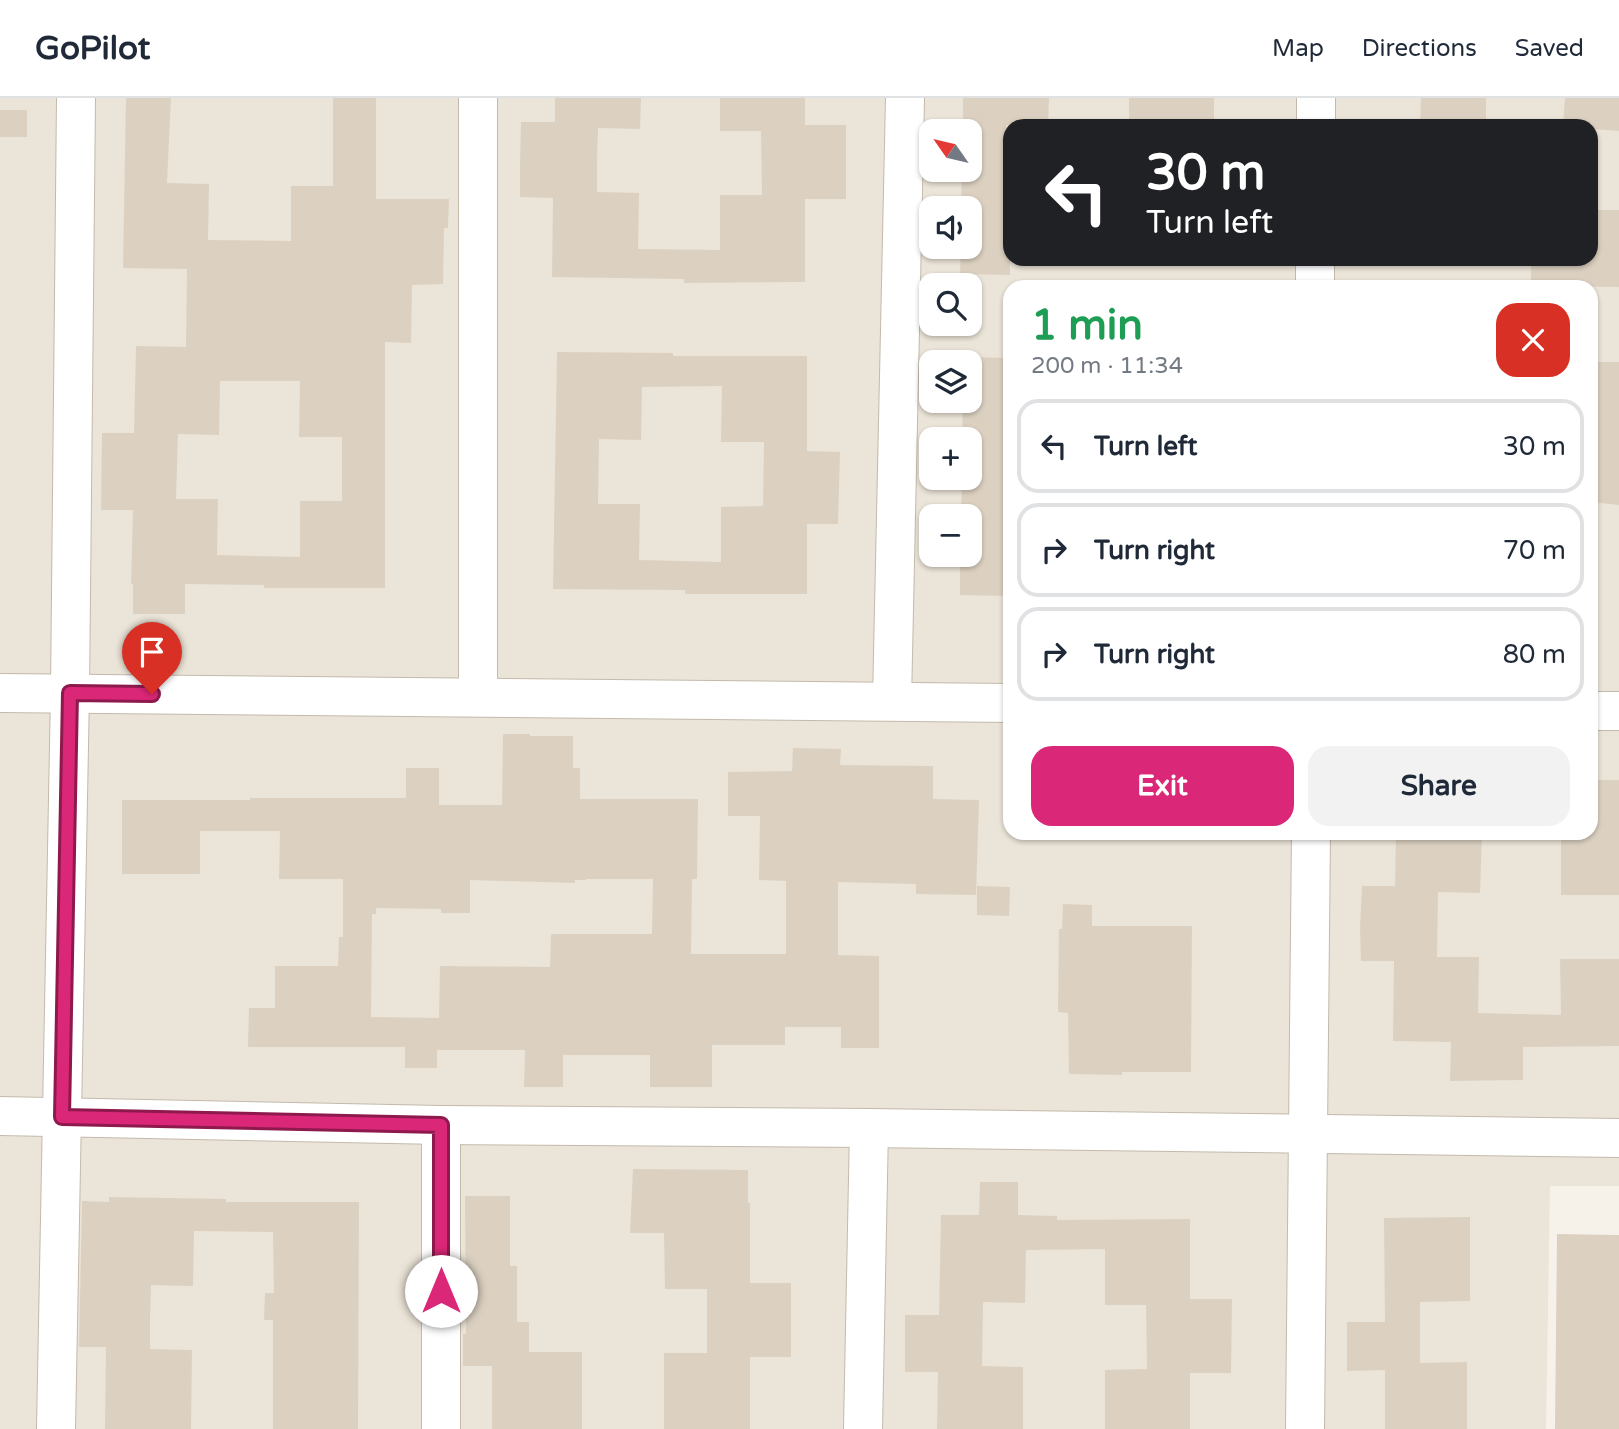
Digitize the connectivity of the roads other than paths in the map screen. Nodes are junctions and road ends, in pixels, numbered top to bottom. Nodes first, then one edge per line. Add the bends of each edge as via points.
1 (76, 98) edge
2 (478, 98) edge
3 (905, 98) edge
4 (1316, 98) edge
5 (1316, 119) edge
6 (0, 693) edge
7 (70, 693) junction
8 (478, 697) junction
9 (892, 701) junction
10 (1003, 703) edge
11 (1598, 711) edge
12 (1619, 711) edge
13 (1311, 840) edge
14 (0, 1116) edge
15 (62, 1117) junction
16 (441, 1125) junction
17 (869, 1128) junction
18 (1309, 1134) junction
19 (1619, 1139) edge
20 (56, 1429) edge
21 (441, 1429) edge
22 (863, 1429) edge
23 (1305, 1429) edge

1 - 7 street
2 - 8 street
3 - 9 street
4 - 5 street
6 - 7 street
7 - 8 street
7 - 15 street
8 - 9 street
9 - 10 street
11 - 12 street
13 - 18 street
14 - 15 street
15 - 16 street
15 - 20 street
16 - 17 street
16 - 21 street
17 - 18 street
17 - 22 street
18 - 19 street
18 - 23 street

